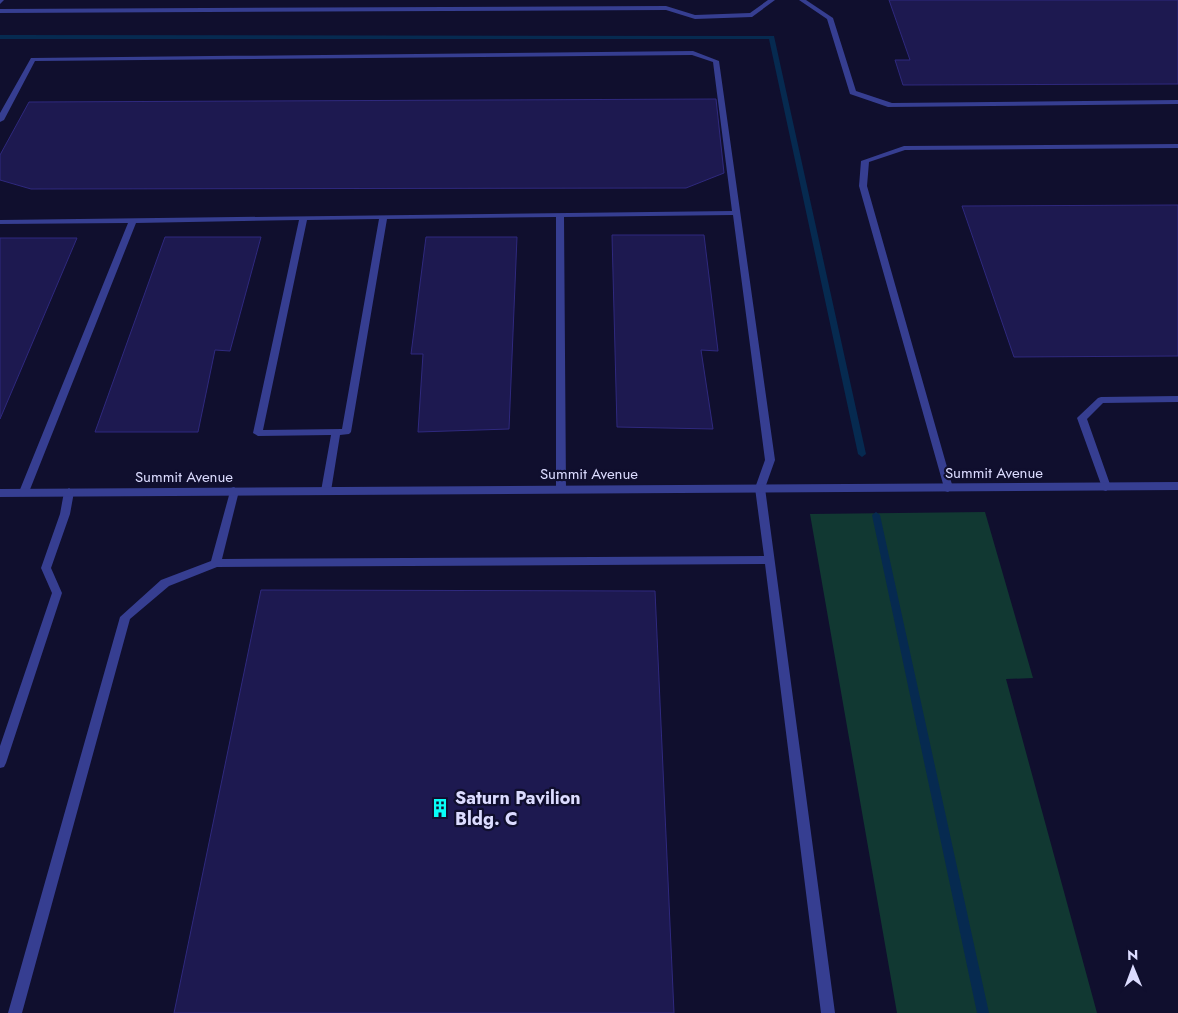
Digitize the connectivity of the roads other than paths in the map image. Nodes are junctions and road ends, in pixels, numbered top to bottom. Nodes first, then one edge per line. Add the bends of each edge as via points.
1 (772, 0) edge
2 (802, 0) edge
3 (0, 11) edge
4 (1178, 102) edge
5 (0, 120) edge
6 (1178, 146) edge
7 (736, 213) junction
8 (560, 215) junction
9 (304, 218) junction
10 (383, 218) junction
11 (133, 221) junction
12 (0, 222) edge
13 (1178, 399) edge
14 (336, 432) junction
15 (1178, 486) edge
16 (1106, 487) junction
17 (760, 488) junction
18 (948, 488) junction
19 (561, 489) junction
20 (234, 491) junction
21 (326, 491) junction
22 (24, 492) junction
23 (70, 492) junction
24 (0, 493) edge
25 (769, 560) junction
26 (216, 563) junction
27 (0, 763) edge
28 (15, 1013) edge
29 (828, 1013) edge

1 - 3 street via 752,15 695,17 666,8
2 - 4 street via 830,18 853,92 891,105
5 - 7 street via 33,59 693,53 716,60
6 - 18 street via 904,148 865,161 863,186
7 - 8 street
7 - 17 street via 770,460
8 - 10 street
8 - 19 street
9 - 10 street
9 - 11 street
9 - 14 street via 258,433
10 - 14 street via 346,432
11 - 12 street
11 - 22 street
13 - 16 street via 1101,400 1082,418
14 - 21 street
15 - 16 street, Summit Avenue
16 - 18 street, Summit Avenue
17 - 18 street, Summit Avenue
17 - 19 street, Summit Avenue
17 - 25 street
19 - 21 street, Summit Avenue
20 - 21 street, Summit Avenue
20 - 23 street, Summit Avenue
20 - 26 street
22 - 23 street, Summit Avenue
22 - 24 street, Summit Avenue
23 - 27 street via 46,568 57,593
25 - 26 street
25 - 29 street
26 - 28 street via 165,583 125,617

